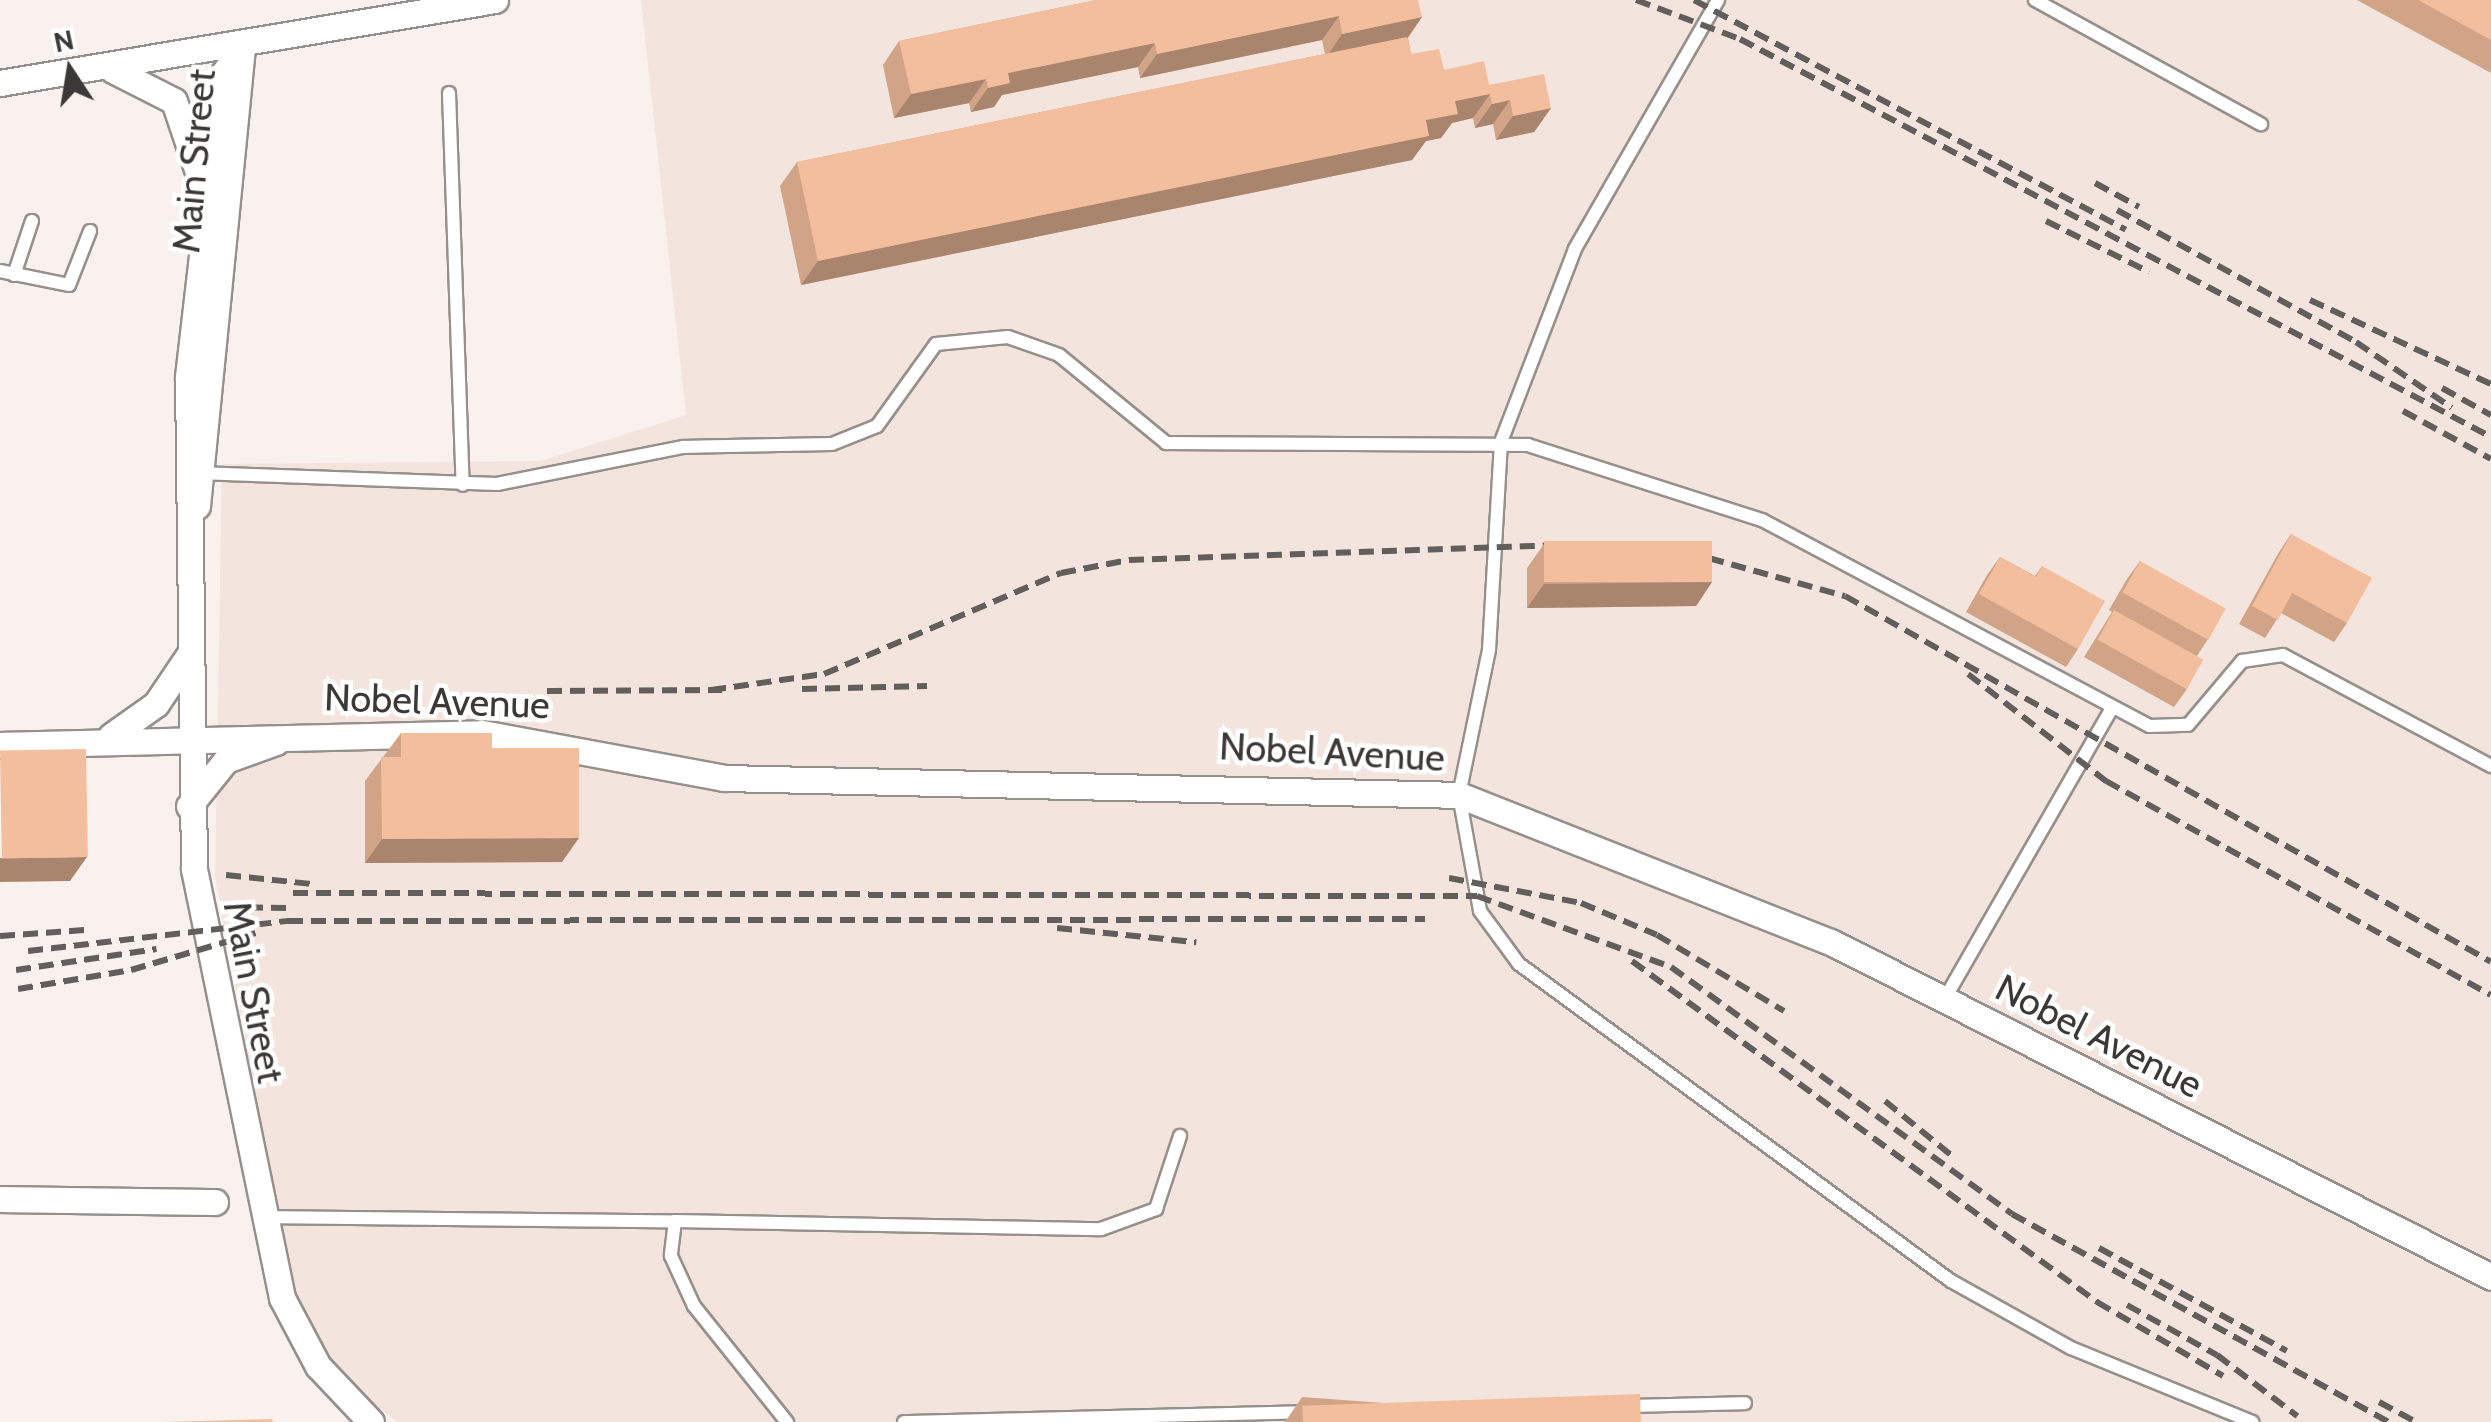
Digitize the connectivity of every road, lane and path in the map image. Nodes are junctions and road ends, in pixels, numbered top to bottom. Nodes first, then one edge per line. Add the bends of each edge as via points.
1 (494, 0) edge
2 (1718, 0) edge
3 (2035, 0) edge
4 (242, 48) junction
5 (99, 68) junction
6 (0, 83) edge
7 (449, 93) dead end
8 (2261, 124) dead end
9 (202, 200) junction
10 (32, 221) dead end
11 (90, 231) dead end
12 (7, 273) edge
13 (1501, 442) junction
14 (195, 472) junction
15 (463, 485) junction
16 (191, 652) junction
17 (2111, 710) junction
18 (305, 733) junction
19 (186, 734) junction
20 (119, 738) junction
21 (0, 745) edge
22 (2491, 766) edge
23 (1458, 795) junction
24 (189, 796) junction
25 (1944, 1000) junction
26 (1180, 1136) dead end
27 (0, 1199) edge
28 (214, 1202) dead end
29 (260, 1218) junction
30 (674, 1220) junction
31 (2491, 1277) edge
32 (1745, 1403) dead end
33 (1608, 1406) edge
34 (1316, 1412) edge
35 (371, 1422) edge
36 (787, 1422) edge
37 (904, 1422) edge
38 (2252, 1422) edge

1 - 4 street
2 - 13 lane via 1575,249
3 - 8 lane
4 - 5 street
4 - 9 street, Main Street via 223,74
4 - 14 street, Main Street
5 - 6 street
5 - 9 street via 135,76 174,101 194,142
7 - 15 lane
9 - 14 street, Main Street
10 - 12 lane
11 - 12 lane via 69,285
13 - 15 lane via 1166,442 1059,355 985,334 936,344 877,426 858,438 683,447 544,478
13 - 17 lane via 1762,520
13 - 23 lane via 1490,650
14 - 15 lane
14 - 16 street, Main Street
16 - 19 street, Main Street
16 - 20 street via 156,704
17 - 22 lane via 2170,731 2201,713 2242,660 2283,655
17 - 25 lane
18 - 19 street, Nobel Avenue
18 - 23 street, Nobel Avenue via 515,736 724,778
18 - 24 street via 226,760
19 - 20 street, Nobel Avenue
19 - 24 street, Main Street
20 - 21 street, Nobel Avenue
20 - 24 street via 171,760
23 - 25 street, Nobel Avenue via 1706,886
23 - 38 lane via 1480,910 1519,964 1996,1311
24 - 29 street, Main Street via 201,921
25 - 31 street, Nobel Avenue
26 - 30 lane via 1156,1209 1101,1229
27 - 28 street
29 - 30 lane
29 - 35 street, Main Street via 295,1326 336,1390
30 - 36 lane via 672,1256 694,1306
32 - 33 lane
34 - 37 lane

